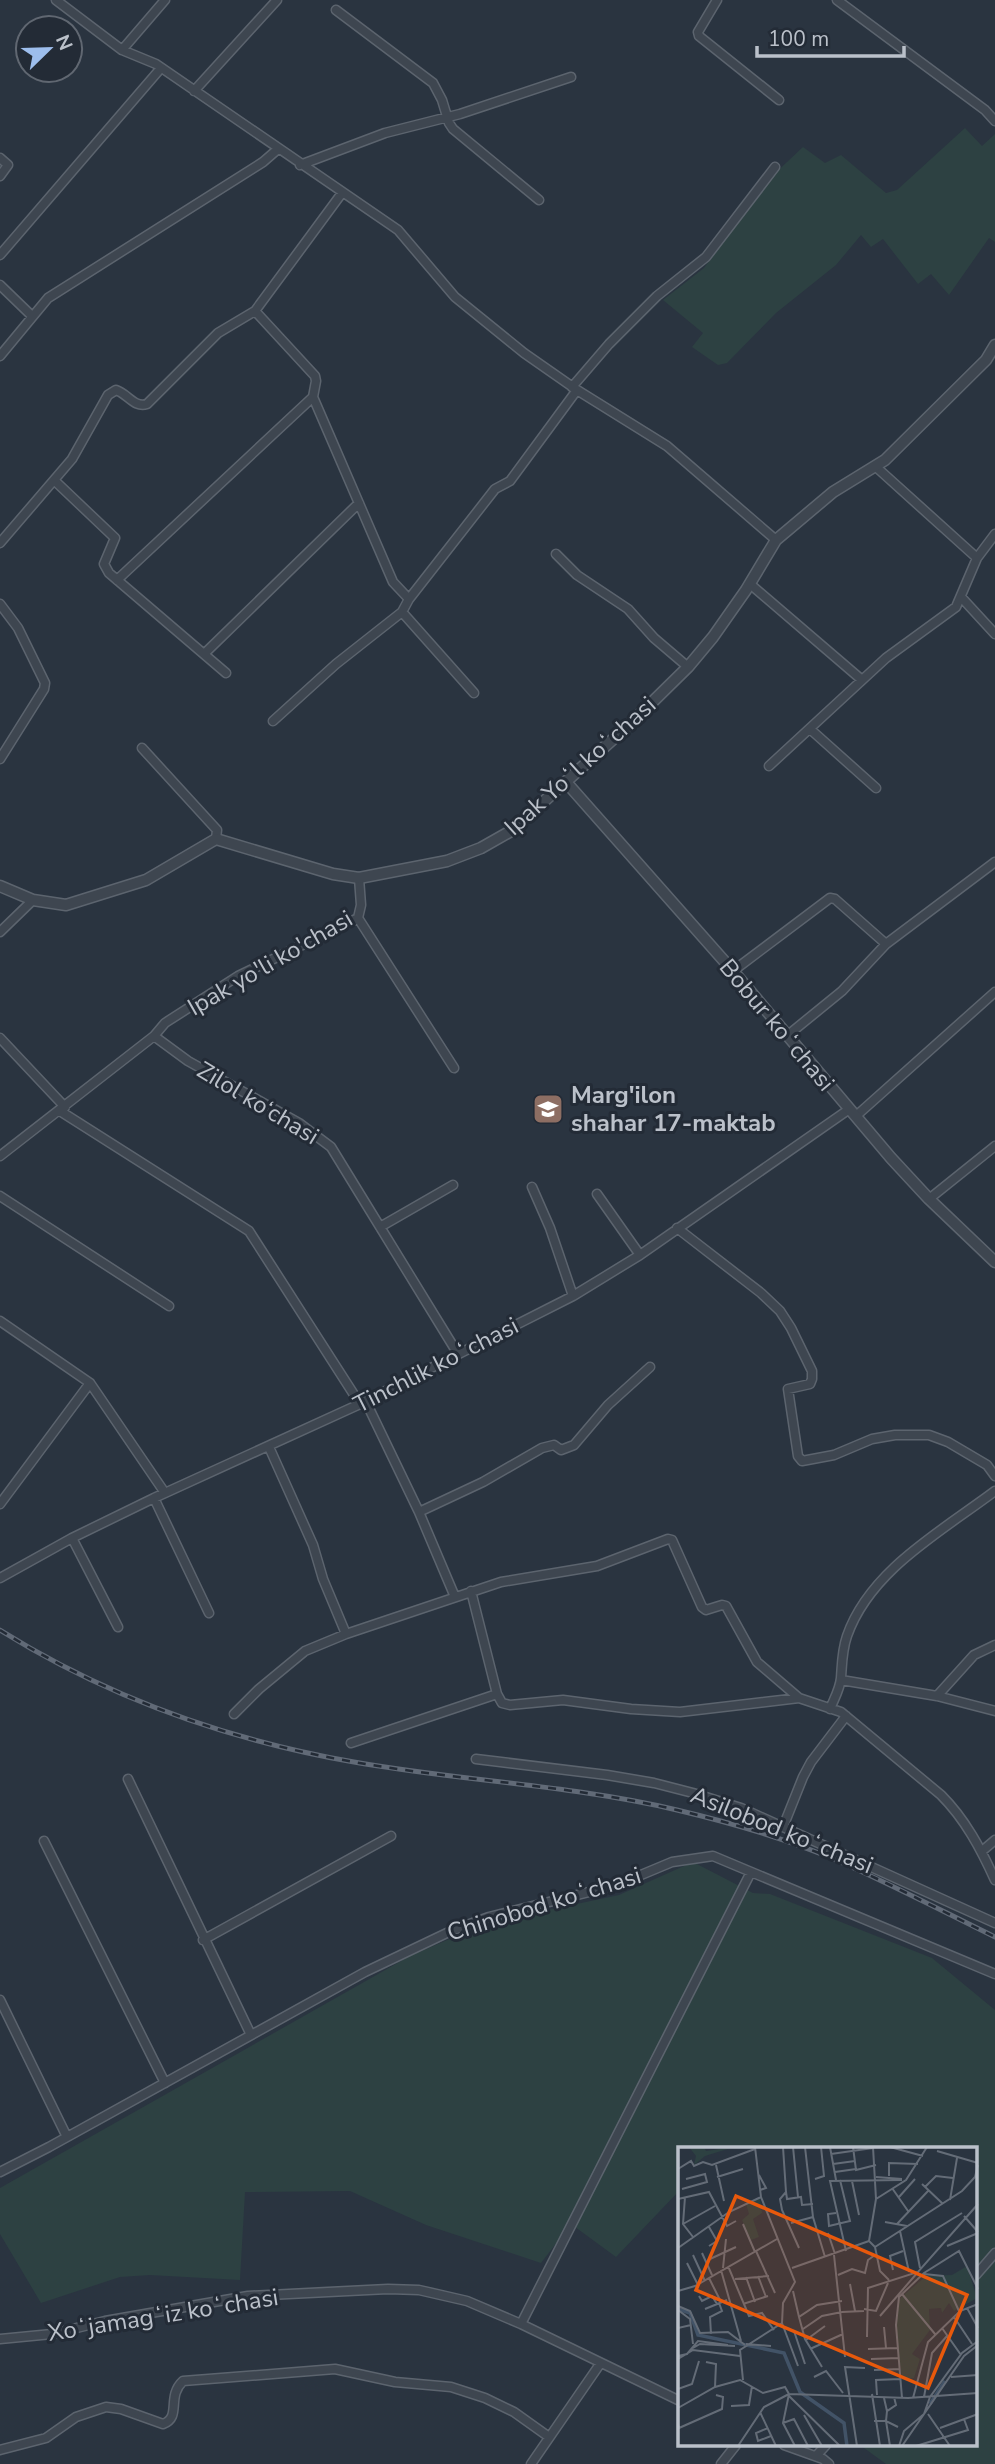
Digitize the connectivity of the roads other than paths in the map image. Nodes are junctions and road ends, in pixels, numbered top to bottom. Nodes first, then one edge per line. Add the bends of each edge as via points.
1 (55, 0) edge
2 (165, 0) edge
3 (277, 0) edge
4 (717, 0) edge
5 (837, 0) edge
6 (336, 10) dead end
7 (122, 50) junction
8 (161, 68) junction
9 (570, 77) dead end
10 (194, 90) junction
11 (779, 100) dead end
12 (447, 116) junction
13 (995, 121) edge
14 (278, 149) junction
15 (0, 158) edge
16 (300, 165) junction
17 (775, 167) dead end
18 (0, 176) edge
19 (342, 193) junction
20 (539, 200) dead end
21 (0, 255) edge
22 (0, 285) edge
23 (255, 311) junction
24 (32, 316) junction
25 (995, 345) edge
26 (0, 356) edge
27 (575, 388) junction
28 (313, 397) junction
29 (875, 467) junction
30 (55, 481) junction
31 (359, 503) junction
32 (995, 534) edge
33 (776, 540) junction
34 (0, 543) edge
35 (556, 554) dead end
36 (977, 558) junction
37 (117, 580) junction
38 (750, 584) junction
39 (961, 597) junction
40 (409, 599) junction
41 (0, 604) edge
42 (402, 612) junction
43 (995, 634) edge
44 (204, 654) junction
45 (688, 667) junction
46 (226, 673) dead end
47 (863, 680) junction
48 (474, 693) dead end
49 (272, 721) dead end
50 (810, 729) junction
51 (142, 748) dead end
52 (0, 759) edge
53 (769, 766) dead end
54 (566, 782) junction
55 (876, 789) dead end
56 (216, 839) junction
57 (995, 862) edge
58 (359, 878) junction
59 (0, 886) edge
60 (33, 900) junction
61 (358, 918) junction
62 (0, 932) edge
63 (886, 944) junction
64 (733, 971) junction
65 (995, 992) edge
66 (788, 1035) junction
67 (154, 1036) junction
68 (2, 1045) edge
69 (454, 1068) dead end
70 (63, 1109) junction
71 (852, 1113) junction
72 (995, 1146) edge
73 (0, 1156) edge
74 (453, 1185) dead end
75 (532, 1187) dead end
76 (597, 1194) dead end
77 (0, 1196) edge
78 (929, 1199) junction
79 (380, 1227) junction
80 (677, 1228) junction
81 (640, 1255) junction
82 (995, 1262) edge
83 (573, 1296) junction
84 (169, 1306) dead end
85 (0, 1321) edge
86 (458, 1353) junction
87 (650, 1367) dead end
88 (90, 1383) junction
89 (363, 1403) junction
90 (268, 1447) junction
91 (995, 1476) edge
92 (995, 1491) edge
93 (165, 1493) junction
94 (154, 1497) junction
95 (0, 1504) edge
96 (419, 1512) junction
97 (72, 1538) junction
98 (0, 1578) edge
99 (471, 1591) junction
100 (455, 1597) junction
101 (209, 1614) dead end
102 (118, 1627) dead end
103 (346, 1634) junction
104 (995, 1645) edge
105 (841, 1680) junction
106 (497, 1694) junction
107 (937, 1696) junction
108 (799, 1698) junction
109 (830, 1709) junction
110 (995, 1711) edge
111 (234, 1714) dead end
112 (846, 1716) junction
113 (351, 1743) dead end
114 (476, 1759) dead end
115 (128, 1779) dead end
116 (783, 1827) junction
117 (391, 1836) dead end
118 (995, 1840) edge
119 (44, 1841) dead end
120 (982, 1850) junction
121 (751, 1872) junction
122 (995, 1880) edge
123 (995, 1923) edge
124 (204, 1940) junction
125 (995, 1974) edge
126 (0, 2000) edge
127 (251, 2035) junction
128 (165, 2083) junction
129 (67, 2137) junction
130 (0, 2172) edge
131 (995, 2253) edge
132 (978, 2273) edge
133 (522, 2324) junction
134 (0, 2339) edge
135 (600, 2364) junction
136 (678, 2400) edge
137 (549, 2437) junction
138 (735, 2446) edge
139 (787, 2446) edge
140 (824, 2446) edge
141 (0, 2450) edge
142 (816, 2456) junction
143 (530, 2464) edge
144 (721, 2464) edge
145 (829, 2464) edge

1 - 7 street
2 - 7 street
3 - 10 street
4 - 11 street via 699,36
5 - 13 street
6 - 12 street via 433,83
7 - 8 street
8 - 10 street
8 - 21 street
9 - 12 street
10 - 14 street
12 - 16 street
12 - 20 street via 453,129
14 - 16 street
14 - 24 street via 48,298
15 - 18 street via 8,165
16 - 19 street
17 - 27 street via 706,257 657,296 609,344
19 - 23 street
19 - 27 street via 398,230 454,297
22 - 24 street
23 - 28 street via 315,376
23 - 30 street via 218,333 147,404 134,403 116,390 108,395
24 - 26 street
25 - 29 street, Ipak Yoʻl koʻchasi via 986,360
27 - 33 street via 667,446
27 - 40 street via 510,481 495,489
28 - 31 street
28 - 37 street
29 - 33 street, Ipak Yoʻl koʻchasi via 833,492
29 - 36 street
30 - 34 street
30 - 37 street via 115,538 104,564
31 - 40 street via 393,582
31 - 44 street
32 - 36 street
33 - 38 street, Ipak Yoʻl koʻchasi
35 - 45 street via 577,575 628,609
36 - 39 street
37 - 44 street
38 - 45 street, Ipak Yoʻl koʻchasi
38 - 47 street
39 - 43 street
39 - 47 street via 956,607
40 - 42 street
41 - 52 street via 19,628 45,683
42 - 48 street
42 - 49 street
44 - 46 street
45 - 54 street, Ipak Yoʻl koʻchasi
47 - 50 street
50 - 53 street
50 - 55 street
51 - 56 street via 217,830
54 - 58 street, Ipak Yoʻl koʻchasi via 511,831 481,848 447,861
54 - 64 street, Bobur koʻchasi
56 - 58 street, Ipak Yoʻl koʻchasi
56 - 60 street via 146,880 66,905
57 - 63 street
58 - 61 street, Ipak yo'li ko'chasi
59 - 60 street
60 - 62 street
61 - 67 street, Ipak yo'li ko'chasi via 238,976 165,1023
61 - 69 street
63 - 64 street via 830,898
63 - 66 street via 842,991
64 - 66 street, Bobur koʻchasi
65 - 71 street, Tinchlik koʻchasi
66 - 71 street, Bobur koʻchasi
67 - 70 street
67 - 79 street, Zilol ko‘chasi via 331,1147
68 - 70 street
70 - 73 street
70 - 89 street via 249,1231
71 - 78 street, Bobur koʻchasi
71 - 80 street, Tinchlik koʻchasi
72 - 78 street
74 - 79 street
75 - 83 street
76 - 81 street
77 - 84 street
78 - 82 street, Bobur koʻchasi
79 - 86 street, Zilol ko‘chasi
80 - 81 street, Tinchlik koʻchasi
80 - 91 street via 761,1293 791,1328 812,1371 810,1384 788,1389 802,1461 834,1455 872,1439 929,1435 987,1465
81 - 83 street, Tinchlik koʻchasi
83 - 86 street, Tinchlik koʻchasi
85 - 88 street
86 - 89 street, Tinchlik koʻchasi
87 - 96 street via 608,1405 574,1445 561,1450 554,1445 542,1448
88 - 93 street
88 - 95 street
89 - 90 street, Tinchlik koʻchasi
89 - 96 street
90 - 93 street, Tinchlik koʻchasi
90 - 103 street via 313,1545
92 - 105 street via 892,1568 873,1590 847,1634
93 - 94 street, Tinchlik koʻchasi
94 - 97 street, Tinchlik koʻchasi
94 - 101 street
96 - 100 street
97 - 98 street, Tinchlik koʻchasi
97 - 102 street
99 - 100 street
99 - 106 street
99 - 108 street via 597,1566 673,1540 702,1607 726,1606 758,1662
100 - 103 street
103 - 111 street via 305,1651
104 - 107 street via 974,1655
105 - 107 street
105 - 109 street
106 - 108 street via 502,1703 510,1705 563,1700 680,1712
106 - 113 street
107 - 110 street
108 - 109 street
109 - 112 street
112 - 116 street via 811,1762
112 - 120 street via 941,1795
114 - 116 street, Asilobod koʻchasi via 654,1783 741,1808
115 - 124 street
116 - 123 street, Asilobod koʻchasi
117 - 124 street
118 - 120 street
119 - 128 street
120 - 122 street
121 - 125 street, Chinobod koʻchasi
121 - 127 street, Chinobod koʻchasi via 713,1856 672,1862 617,1885 489,1917 365,1972
121 - 133 street
124 - 127 street
126 - 129 street
127 - 128 street, Chinobod koʻchasi
128 - 129 street, Chinobod koʻchasi
129 - 130 street, Chinobod koʻchasi
131 - 132 street
133 - 134 street, Xoʻjamagʻiz koʻchasi via 459,2299 388,2289 248,2296 52,2334
133 - 135 street, Xoʻjamagʻiz koʻchasi
135 - 136 street, Xoʻjamagʻiz koʻchasi
135 - 137 street
137 - 141 street via 514,2412 451,2387 395,2382 335,2369 183,2381 174,2392 169,2422 106,2407 76,2417 46,2438
137 - 143 street
138 - 144 street
139 - 142 street
140 - 142 street
142 - 145 street

